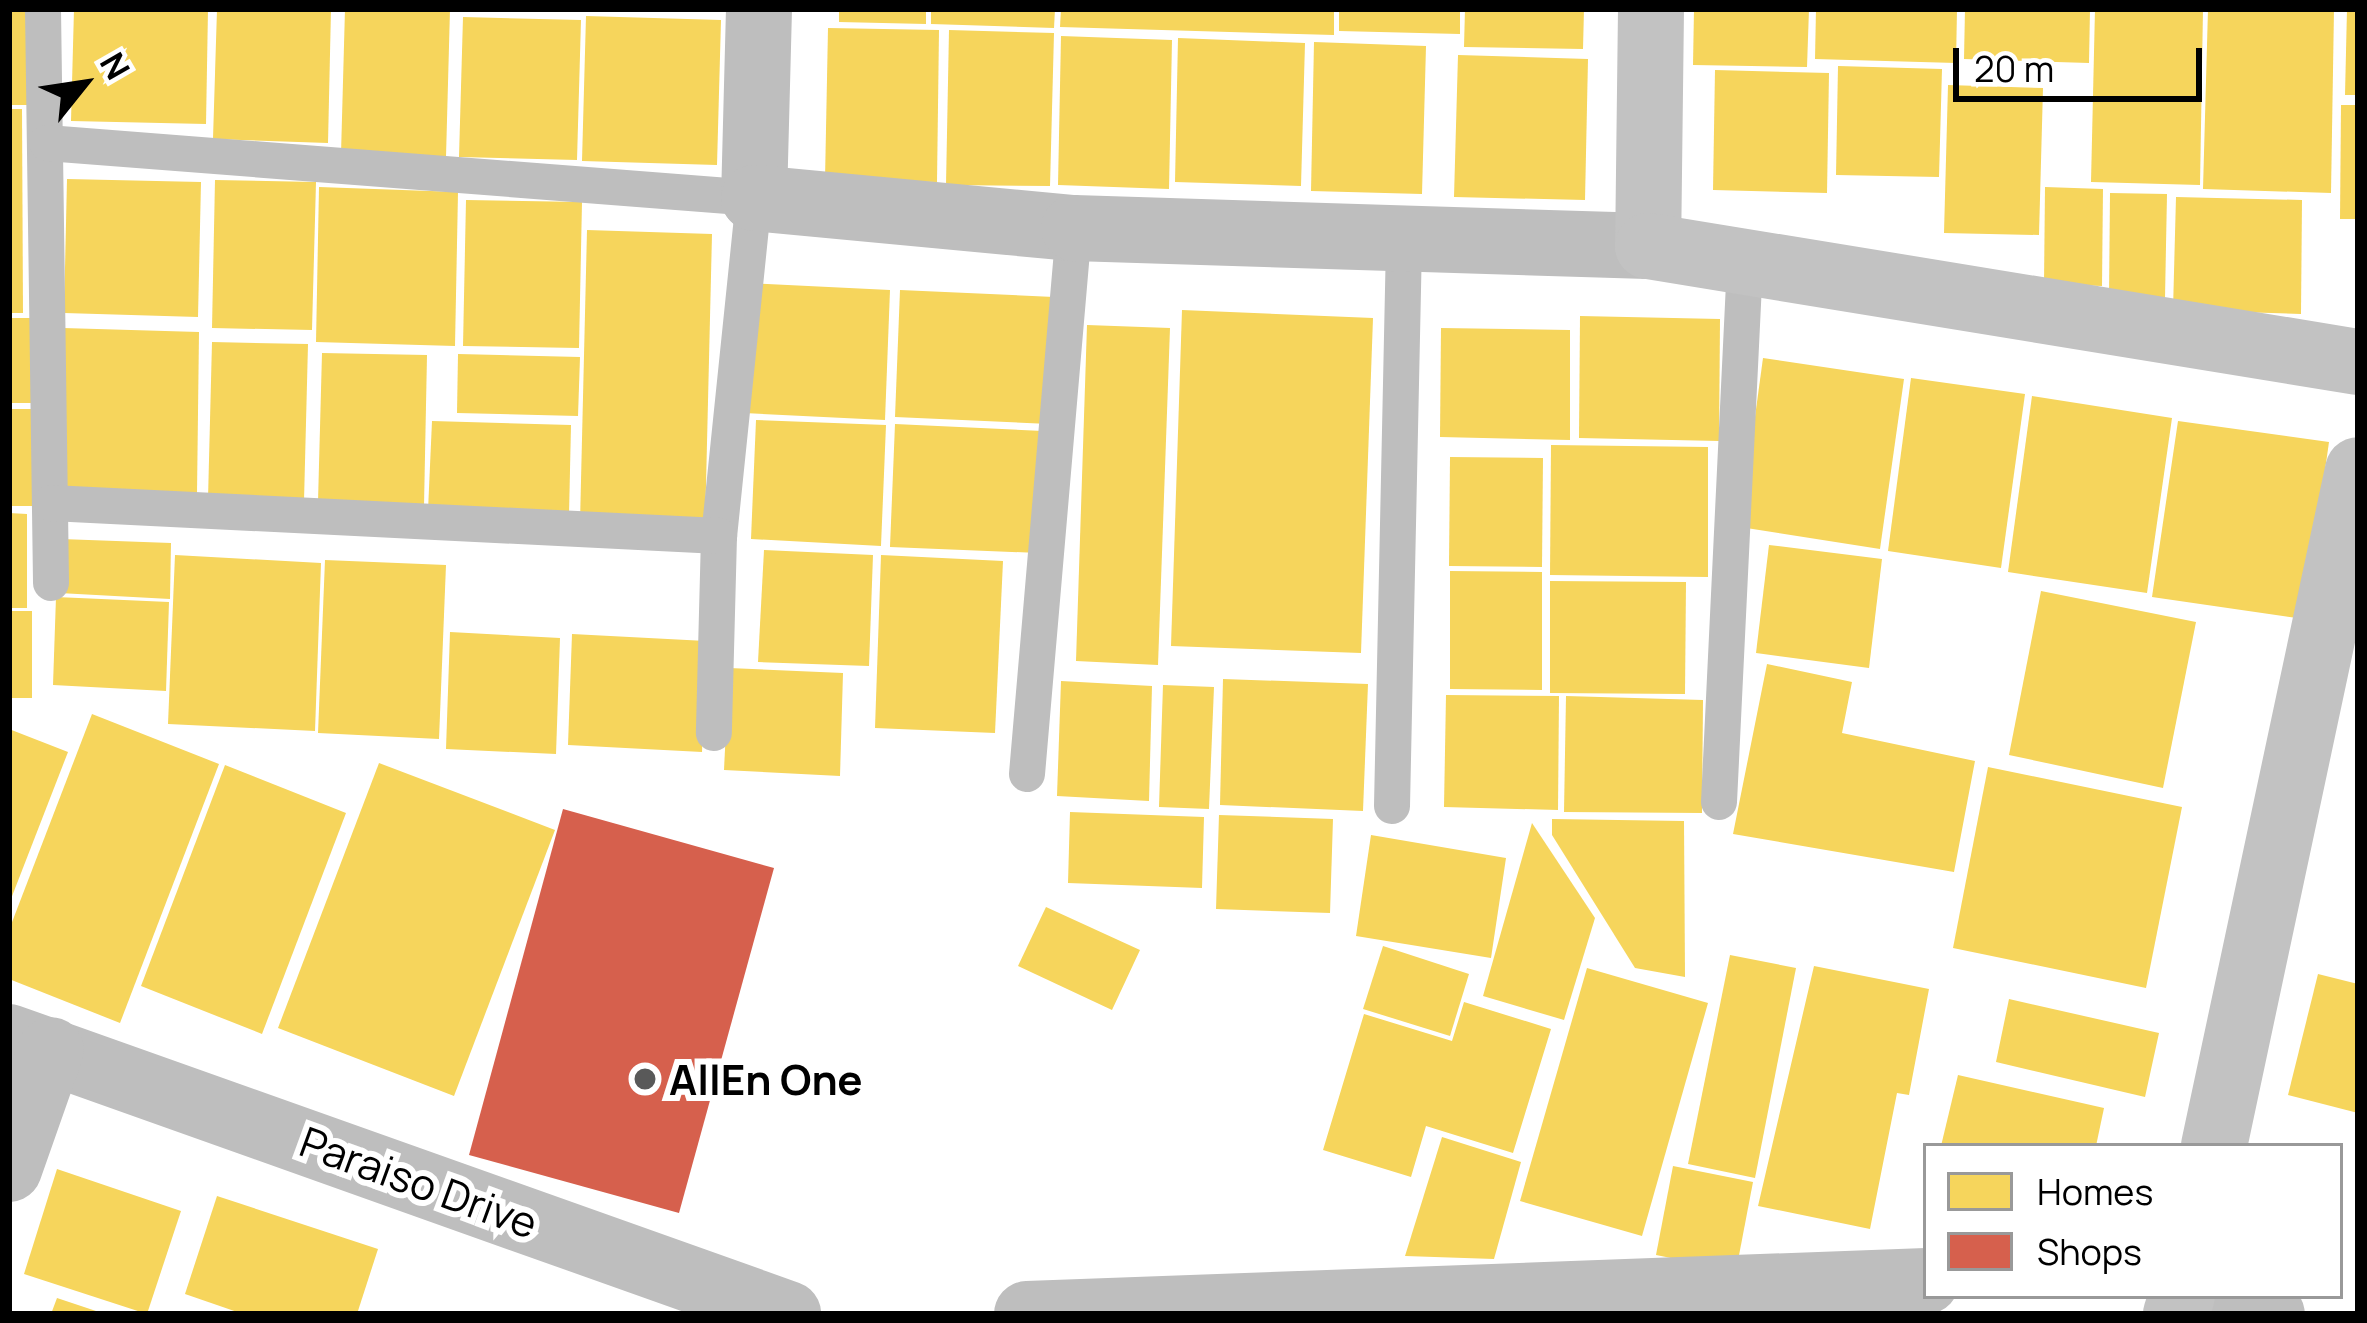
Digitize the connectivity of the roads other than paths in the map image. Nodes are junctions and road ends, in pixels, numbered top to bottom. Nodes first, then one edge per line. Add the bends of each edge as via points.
1 (43, 9) edge
2 (759, 9) edge
3 (1651, 9) edge
4 (47, 142) junction
5 (754, 197) junction
6 (1074, 228) junction
7 (1404, 243) junction
8 (1648, 246) junction
9 (1745, 263) junction
10 (2358, 362) edge
11 (2358, 470) edge
12 (51, 503) junction
13 (719, 536) junction
14 (51, 583) dead end
15 (713, 733) dead end
16 (1027, 774) dead end
17 (1719, 802) dead end
18 (1392, 806) dead end
19 (30, 1044) edge
20 (2215, 1143) edge
21 (9, 1168) edge
22 (1923, 1281) edge
23 (2212, 1299) edge
24 (788, 1314) edge
25 (1027, 1314) edge
26 (2272, 1314) edge

1 - 4 lane
2 - 5 street
3 - 8 street
4 - 5 lane
4 - 12 lane
5 - 6 street
5 - 13 lane
6 - 7 street
6 - 16 lane
7 - 8 street
7 - 18 lane
8 - 9 street
9 - 10 street
9 - 17 lane
11 - 20 street
12 - 13 lane
12 - 14 lane
13 - 15 lane
19 - 21 street
19 - 24 street, Paraiso Drive
22 - 25 street
23 - 26 street

